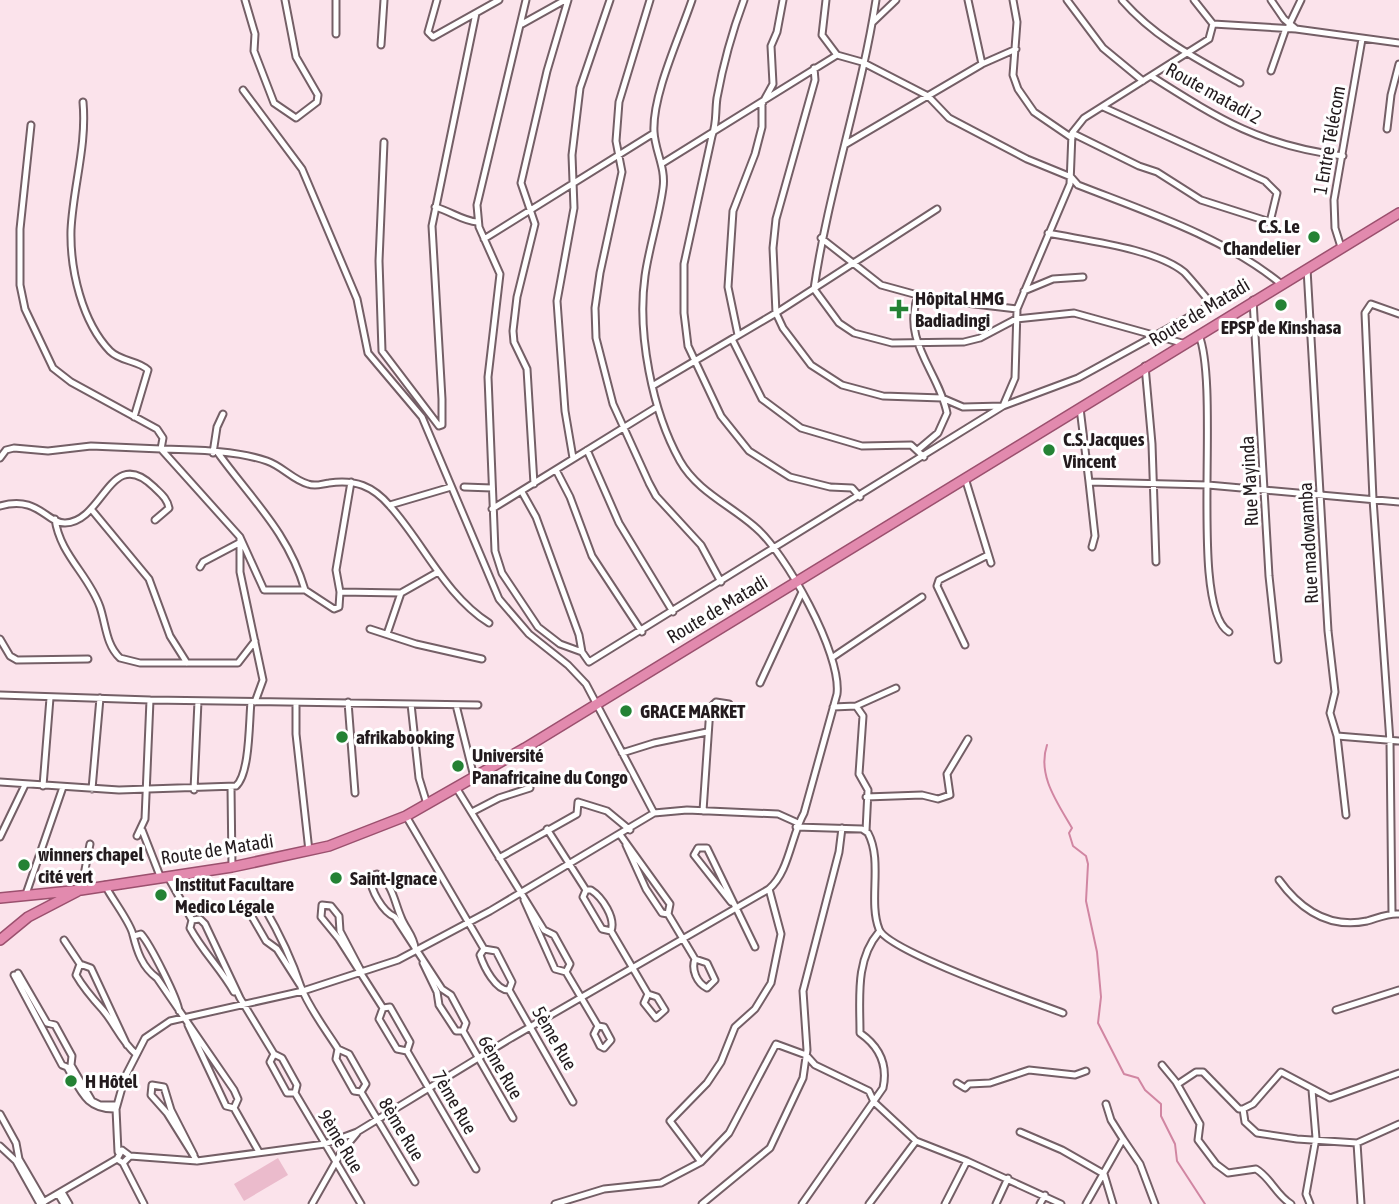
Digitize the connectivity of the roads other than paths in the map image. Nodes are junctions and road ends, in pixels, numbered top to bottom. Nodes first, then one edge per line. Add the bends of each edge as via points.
1 (245, 0) edge
2 (285, 0) edge
3 (336, 0) edge
4 (384, 0) edge
5 (438, 0) edge
6 (485, 0) edge
7 (499, 0) edge
8 (526, 0) edge
9 (566, 0) edge
10 (610, 0) edge
11 (650, 0) edge
12 (692, 0) edge
13 (744, 0) edge
14 (783, 0) edge
15 (826, 0) edge
16 (876, 0) edge
17 (896, 0) edge
18 (968, 0) edge
19 (1013, 0) edge
20 (1067, 0) edge
21 (1122, 0) edge
22 (1194, 0) edge
23 (1271, 0) edge
24 (1301, 0) edge
25 (479, 11) junction
26 (873, 23) junction
27 (521, 24) junction
28 (1213, 24) junction
29 (1289, 25) junction
30 (1296, 29) junction
31 (1285, 31) junction
32 (336, 34) dead end
33 (1362, 39) junction
34 (1399, 43) edge
35 (381, 45) dead end
36 (1016, 49) junction
37 (837, 55) junction
38 (1187, 55) junction
39 (862, 62) junction
40 (982, 64) junction
41 (1399, 64) edge
42 (814, 68) junction
43 (1271, 71) dead end
44 (1151, 76) junction
45 (1143, 81) junction
46 (1240, 83) dead end
47 (243, 90) dead end
48 (769, 96) junction
49 (928, 96) junction
50 (83, 102) dead end
51 (1103, 107) junction
52 (31, 125) dead end
53 (717, 127) junction
54 (1387, 129) dead end
55 (654, 133) junction
56 (1072, 135) junction
57 (384, 142) dead end
58 (846, 144) junction
59 (619, 155) junction
60 (1343, 156) junction
61 (663, 163) junction
62 (1071, 177) junction
63 (574, 183) junction
64 (435, 207) junction
65 (937, 209) dead end
66 (530, 210) junction
67 (1399, 213) edge
68 (477, 222) junction
69 (1048, 233) junction
70 (821, 238) junction
71 (484, 239) junction
72 (1341, 247) junction
73 (854, 264) junction
74 (1307, 267) junction
75 (1083, 277) dead end
76 (1280, 283) junction
77 (814, 289) junction
78 (1024, 291) junction
79 (918, 296) junction
80 (1253, 300) junction
81 (1017, 309) junction
82 (776, 313) junction
83 (1399, 314) edge
84 (1016, 319) junction
85 (1198, 333) junction
86 (738, 335) junction
87 (1154, 337) junction
88 (732, 339) junction
89 (919, 342) junction
90 (1182, 344) junction
91 (696, 361) junction
92 (1145, 366) junction
93 (654, 385) junction
94 (942, 398) junction
95 (1003, 406) junction
96 (1080, 406) junction
97 (657, 407) junction
98 (223, 414) dead end
99 (134, 417) junction
100 (623, 428) junction
101 (161, 449) junction
102 (919, 449) junction
103 (587, 450) junction
104 (216, 453) junction
105 (924, 457) junction
106 (0, 458) edge
107 (573, 458) junction
108 (556, 470) junction
109 (965, 477) junction
110 (351, 482) junction
111 (1089, 482) junction
112 (1153, 482) junction
113 (534, 484) junction
114 (1208, 485) junction
115 (451, 487) junction
116 (464, 487) dead end
117 (492, 488) junction
118 (1265, 489) junction
119 (522, 492) junction
120 (1321, 494) junction
121 (860, 497) junction
122 (1373, 499) junction
123 (1399, 502) edge
124 (390, 505) junction
125 (0, 506) edge
126 (91, 509) junction
127 (492, 509) junction
128 (55, 519) junction
129 (155, 520) dead end
130 (239, 540) junction
131 (1092, 547) dead end
132 (774, 550) junction
133 (988, 555) junction
134 (990, 562) dead end
135 (1156, 562) dead end
136 (200, 567) dead end
137 (438, 572) junction
138 (721, 582) junction
139 (794, 582) junction
140 (305, 590) junction
141 (340, 592) junction
142 (802, 592) junction
143 (401, 593) junction
144 (922, 597) dead end
145 (673, 612) junction
146 (489, 623) dead end
147 (370, 629) dead end
148 (642, 632) junction
149 (1230, 632) dead end
150 (387, 634) junction
151 (0, 639) edge
152 (255, 641) junction
153 (965, 645) dead end
154 (582, 652) junction
155 (833, 657) junction
156 (88, 659) dead end
157 (482, 659) dead end
158 (1278, 660) dead end
159 (187, 663) junction
160 (760, 683) dead end
161 (896, 688) dead end
162 (0, 695) edge
163 (50, 698) junction
164 (100, 698) junction
165 (150, 700) junction
166 (198, 701) junction
167 (253, 702) junction
168 (348, 702) junction
169 (296, 703) junction
170 (411, 704) junction
171 (595, 704) junction
172 (729, 704) dead end
173 (456, 705) junction
174 (478, 705) dead end
175 (856, 706) junction
176 (832, 707) junction
177 (708, 732) junction
178 (1337, 736) junction
179 (968, 739) dead end
180 (1399, 741) edge
181 (1390, 742) junction
182 (622, 753) junction
183 (474, 778) junction
184 (0, 782) edge
185 (25, 785) junction
186 (43, 786) junction
187 (63, 787) junction
188 (231, 787) junction
189 (530, 788) dead end
190 (92, 789) junction
191 (457, 789) junction
192 (143, 790) junction
193 (194, 790) junction
194 (355, 793) dead end
195 (866, 797) junction
196 (427, 805) junction
197 (703, 811) junction
198 (472, 812) junction
199 (654, 813) junction
200 (1346, 815) dead end
201 (405, 816) junction
202 (797, 825) junction
203 (842, 828) junction
204 (547, 829) junction
205 (142, 830) junction
206 (630, 830) junction
207 (866, 831) junction
208 (137, 836) dead end
209 (621, 836) junction
210 (0, 837) edge
211 (90, 844) dead end
212 (309, 851) junction
213 (499, 858) junction
214 (569, 865) junction
215 (232, 867) junction
216 (164, 875) junction
217 (644, 876) junction
218 (715, 876) junction
219 (1279, 880) dead end
220 (104, 884) junction
221 (769, 889) junction
222 (81, 890) junction
223 (586, 890) junction
224 (26, 894) junction
225 (522, 896) junction
226 (0, 898) edge
227 (733, 905) junction
228 (1396, 913) edge
229 (668, 914) junction
230 (397, 916) junction
231 (192, 920) junction
232 (468, 923) junction
233 (542, 931) junction
234 (611, 931) junction
235 (337, 932) junction
236 (879, 932) junction
237 (134, 936) junction
238 (682, 938) junction
239 (0, 940) edge
240 (64, 940) dead end
241 (755, 947) dead end
242 (279, 948) junction
243 (484, 949) junction
244 (416, 950) junction
245 (695, 960) junction
246 (219, 962) junction
247 (80, 964) junction
248 (633, 968) junction
249 (361, 971) junction
250 (566, 972) junction
251 (16, 974) dead end
252 (160, 976) junction
253 (302, 988) junction
254 (440, 990) junction
255 (509, 990) junction
256 (1399, 990) edge
257 (648, 994) junction
258 (581, 998) junction
259 (242, 1001) junction
260 (103, 1006) junction
261 (383, 1008) junction
262 (1336, 1010) dead end
263 (1063, 1013) dead end
264 (183, 1017) junction
265 (45, 1024) junction
266 (598, 1026) dead end
267 (530, 1027) junction
268 (463, 1031) junction
269 (338, 1049) junction
270 (407, 1051) junction
271 (136, 1054) junction
272 (274, 1055) junction
273 (806, 1055) junction
274 (478, 1058) junction
275 (211, 1064) junction
276 (1162, 1065) dead end
277 (69, 1066) junction
278 (1086, 1071) dead end
279 (1399, 1073) edge
280 (957, 1083) dead end
281 (1178, 1084) junction
282 (428, 1087) junction
283 (1312, 1090) junction
284 (361, 1092) junction
285 (295, 1093) junction
286 (573, 1102) dead end
287 (874, 1102) junction
288 (1105, 1104) dead end
289 (117, 1107) junction
290 (234, 1108) junction
291 (1243, 1109) junction
292 (169, 1111) junction
293 (0, 1114) edge
294 (513, 1118) dead end
295 (376, 1119) junction
296 (1399, 1124) edge
297 (357, 1132) junction
298 (1020, 1132) dead end
299 (1316, 1138) junction
300 (1123, 1139) junction
301 (916, 1141) junction
302 (1357, 1143) junction
303 (325, 1144) junction
304 (0, 1146) edge
305 (259, 1152) junction
306 (118, 1155) junction
307 (15, 1156) junction
308 (130, 1156) junction
309 (196, 1158) junction
310 (967, 1160) junction
311 (701, 1162) junction
312 (123, 1163) junction
313 (336, 1164) junction
314 (476, 1169) dead end
315 (1104, 1174) junction
316 (1008, 1178) junction
317 (415, 1182) dead end
318 (60, 1193) junction
319 (1045, 1195) junction
320 (41, 1203) edge
321 (66, 1204) edge
322 (144, 1204) edge
323 (312, 1204) edge
324 (361, 1204) edge
325 (555, 1204) edge
326 (702, 1204) edge
327 (802, 1204) edge
328 (869, 1204) edge
329 (945, 1204) edge
330 (996, 1204) edge
331 (1041, 1204) edge
332 (1061, 1204) edge
333 (1086, 1204) edge
334 (1113, 1204) edge
335 (1155, 1204) edge
336 (1291, 1204) edge
337 (1310, 1204) edge
338 (1361, 1204) edge

1 - 2 street via 255,34 254,51 274,103 296,118 317,102 318,94 296,57
3 - 32 street
4 - 35 street
5 - 25 street via 428,32 433,37
6 - 25 street
7 - 25 street
8 - 27 street
9 - 27 street
9 - 66 street via 523,170 522,193
10 - 63 street via 580,88 572,155
11 - 59 street via 619,102
12 - 55 street via 662,84
13 - 53 street via 725,61
14 - 48 street via 771,46 774,75
15 - 37 street via 822,35
16 - 26 street
17 - 26 street
18 - 40 street
19 - 36 street
20 - 45 street via 1103,48
21 - 38 street via 1140,21
22 - 28 street
23 - 29 street
24 - 29 street
25 - 64 street
26 - 39 street
27 - 68 street via 477,205
28 - 31 street
28 - 38 street via 1209,39
29 - 30 street
30 - 31 street
30 - 33 street
31 - 43 street
33 - 34 street
33 - 60 street, 1 Entre Télécom
36 - 40 street
36 - 56 street via 1013,75 1025,102 1060,132
37 - 39 street
37 - 42 street
38 - 44 street
38 - 46 street
39 - 49 street
39 - 58 street
40 - 49 street
41 - 54 street
42 - 48 street
42 - 82 street via 815,80 776,219
44 - 45 street
44 - 60 street, Route matadi 2 via 1229,124 1262,138 1322,156
45 - 51 street
47 - 115 street via 302,169 357,299 368,353 422,416
48 - 53 street
48 - 86 street via 762,104 755,154 733,211 728,287
49 - 58 street
49 - 62 street via 949,118
50 - 99 street via 83,145 71,232 74,258 84,307 98,334 120,358 148,370
51 - 56 street via 1084,118
51 - 56 street via 1265,181 1278,193 1270,222 1201,200 1157,172
52 - 99 street via 20,229 21,299 52,368
53 - 61 street
53 - 91 street via 684,264 688,346
55 - 59 street
55 - 61 street
56 - 62 street
57 - 64 street via 379,261 382,351 439,426
58 - 70 street
59 - 63 street
59 - 100 street via 622,172 595,308 602,365
60 - 72 street, 1 Entre Télécom via 1334,214
61 - 93 street via 663,188 642,303
62 - 69 street
62 - 76 street via 1079,185 1253,261
63 - 66 street
63 - 107 street via 574,208 557,301
64 - 68 street
65 - 73 street
66 - 71 street
66 - 113 street via 535,224 513,331 527,369
67 - 72 highway, Route de Matadi
68 - 71 street
69 - 78 street
69 - 87 street via 1136,251 1185,273 1209,306
70 - 73 street
70 - 77 street
71 - 117 street via 500,274 488,377
72 - 74 highway, Route de Matadi
73 - 77 street
73 - 79 street via 881,285
74 - 76 highway, Route de Matadi
74 - 120 street, Rue madowamba
75 - 78 street via 1053,279
76 - 80 highway, Route de Matadi
77 - 82 street
77 - 89 street via 839,323 854,333 892,343
78 - 81 street
79 - 81 street
79 - 89 street via 911,321
80 - 85 highway, Route de Matadi
80 - 118 street, Rue Mayinda
81 - 84 street
82 - 86 street
82 - 94 street via 805,358 842,385 883,396
83 - 122 street via 1371,304 1365,313
84 - 87 street via 1086,314
84 - 89 street via 972,341
84 - 95 street via 1015,379
85 - 90 highway, Route de Matadi
85 - 114 street via 1207,369
86 - 88 street
87 - 90 street
87 - 95 street via 1078,378
88 - 91 street
88 - 102 street via 762,399 800,428 862,446 903,443
89 - 94 street
90 - 92 highway, Route de Matadi
91 - 93 street
91 - 121 street via 721,415 749,451 790,477 852,488
92 - 96 highway, Route de Matadi
92 - 112 street
93 - 97 street
94 - 95 street via 963,407
94 - 102 street via 945,423
95 - 105 street
96 - 109 highway, Route de Matadi
96 - 111 street
97 - 100 street
97 - 132 street via 680,461 692,476 757,528
98 - 104 street via 217,427
99 - 101 street via 160,432
100 - 103 street
100 - 138 street via 656,496 701,545
101 - 104 street
101 - 106 street via 13,449
101 - 130 street
102 - 105 street
103 - 107 street
103 - 145 street via 619,523
104 - 110 street via 266,460 306,484
104 - 140 street via 281,532
105 - 121 street
107 - 108 street
108 - 113 street
108 - 148 street via 592,556
109 - 133 street
109 - 139 highway, Route de Matadi
110 - 124 street via 370,488
110 - 141 street via 336,570
111 - 112 street
111 - 131 street via 1095,536
112 - 114 street
112 - 135 street
113 - 119 street
114 - 118 street
114 - 149 street via 1210,576 1218,621
115 - 124 street
115 - 171 street via 479,559 505,608 581,678
116 - 117 street
117 - 127 street
118 - 120 street
118 - 158 street, Rue Mayinda
119 - 127 street
119 - 154 street via 536,517
120 - 122 street
120 - 178 street, Rue madowamba via 1335,692 1330,713
121 - 132 street
122 - 123 street
122 - 181 street
124 - 137 street
125 - 128 street via 31,505
126 - 128 street via 71,522
126 - 129 street via 111,484 135,473 168,502 169,508
126 - 159 street via 149,579 170,636
127 - 154 street via 495,551 512,590 546,635
128 - 159 street via 64,550 99,604 116,654 140,663
130 - 136 street
130 - 140 street via 264,590
130 - 152 street via 240,572
132 - 138 street
132 - 139 street
133 - 134 street
133 - 153 street via 939,580 937,586
137 - 143 street
137 - 146 street via 475,614
138 - 145 street
139 - 142 street
139 - 171 highway, Route de Matadi
140 - 141 street via 334,609 339,607
141 - 143 street
142 - 155 street
142 - 160 street
143 - 150 street
144 - 155 street
145 - 148 street
147 - 150 street
148 - 154 street via 589,662
150 - 157 street
151 - 156 street via 9,656 17,660
152 - 159 street via 239,663
152 - 167 street via 263,680
155 - 176 street via 838,684
161 - 175 street
162 - 163 street
163 - 164 street
163 - 186 street
164 - 165 street
164 - 190 street
165 - 166 street
165 - 192 street
166 - 167 street
166 - 193 street
167 - 169 street
167 - 188 street via 245,766 240,784
168 - 169 street
168 - 170 street
168 - 194 street
169 - 212 street
170 - 173 street
170 - 196 street via 419,778
171 - 182 street
171 - 183 highway, Route de Matadi
172 - 177 street via 712,704
173 - 174 street
173 - 183 street
175 - 176 street
175 - 195 street via 863,716 859,774 868,790
176 - 202 street
177 - 182 street
177 - 197 street
178 - 181 street
178 - 200 street, Rue madowamba
179 - 195 street via 947,774 947,798
180 - 181 street
181 - 228 street
182 - 199 street
183 - 191 highway, Route de Matadi
184 - 185 street
185 - 186 street
185 - 210 street
186 - 187 street
187 - 190 street
187 - 224 street
188 - 193 street
188 - 215 street
189 - 198 street
190 - 192 street
191 - 196 highway, Route de Matadi
191 - 198 street
192 - 193 street
192 - 205 street
195 - 207 street
196 - 201 highway, Route de Matadi
197 - 199 street
197 - 202 street via 778,814
198 - 213 street
199 - 206 street
201 - 212 highway, Route de Matadi
201 - 232 street
202 - 203 street
202 - 221 street via 778,878
203 - 207 street
203 - 273 street via 803,991
204 - 206 street via 577,814 578,802 607,811
204 - 213 street
204 - 214 street
205 - 208 street
205 - 216 street
206 - 209 street
207 - 236 street via 871,839
209 - 214 street
209 - 217 street
211 - 222 street
212 - 215 highway, Route de Matadi
213 - 225 street
214 - 223 street
214 - 225 street
215 - 216 highway, Route de Matadi
216 - 220 highway, Route de Matadi
216 - 231 street
217 - 229 street via 662,914
217 - 229 street via 655,881 670,904
218 - 218 street via 718,868 707,848 698,848 694,855
218 - 227 street
219 - 228 street via 1296,902 1326,919 1366,921
220 - 222 highway, Route de Matadi
220 - 237 street
221 - 227 street
221 - 311 street via 781,934 771,983 755,1009 735,1027 712,1076 670,1121
222 - 224 highway, Route de Matadi
222 - 239 highway via 28,917
223 - 234 street via 600,898 613,922
223 - 234 street via 583,897 602,929
224 - 226 highway, Route de Matadi
225 - 232 street
225 - 233 street
227 - 238 street
227 - 241 street
229 - 238 street
230 - 230 street via 396,898 384,878 371,876 370,883 387,912
230 - 244 street
231 - 246 street via 190,928 205,954
231 - 246 street via 205,924 220,951
232 - 243 street
232 - 244 street
233 - 250 street via 541,942 555,969
233 - 250 street via 554,936 568,960
234 - 248 street
235 - 235 street via 339,916 331,906 322,905 321,917
235 - 249 street
236 - 263 street via 918,955
236 - 287 street via 863,958 859,998 860,1033 871,1040 887,1068
237 - 252 street via 135,948 149,972
237 - 252 street via 141,934 146,939
238 - 245 street
238 - 248 street
240 - 247 street
242 - 242 street via 279,933 264,907 254,905 251,915 266,941
242 - 253 street
243 - 255 street via 496,951 512,982
243 - 255 street via 482,961 499,986
244 - 249 street
244 - 254 street
245 - 245 street via 693,968 707,988 715,980 707,963
246 - 259 street
247 - 260 street via 91,968 104,993
247 - 260 street via 76,975 91,1000
248 - 257 street
248 - 258 street
249 - 253 street
249 - 261 street
250 - 258 street
251 - 265 street
252 - 264 street
253 - 259 street
253 - 269 street
254 - 268 street via 451,995 466,1023
254 - 268 street via 439,1005 456,1031
255 - 267 street, 5ème Rue
256 - 262 street
257 - 257 street via 644,1003 656,1018 665,1010
258 - 266 street
258 - 267 street
259 - 264 street
259 - 272 street
260 - 271 street
261 - 270 street via 393,1009 410,1042
261 - 270 street via 379,1019 397,1049
264 - 271 street via 154,1030
264 - 275 street
265 - 277 street via 42,1028 62,1065
265 - 277 street via 55,1025 72,1056
267 - 274 street
267 - 286 street, 5ème Rue
268 - 274 street, 6ème Rue
269 - 284 street via 335,1059 354,1091
269 - 284 street via 349,1054 366,1084
270 - 282 street, 7ème Rue
271 - 289 street
272 - 285 street via 282,1058 298,1085
272 - 285 street via 270,1062 287,1093
273 - 287 street via 815,1065 869,1091
273 - 311 street via 775,1044 730,1133
273 - 326 street via 803,1078 770,1148
274 - 282 street
274 - 294 street, 6ème Rue
275 - 290 street via 215,1088 226,1106
275 - 290 street via 221,1068 234,1090 238,1099
276 - 281 street
277 - 289 street via 86,1099 99,1109
278 - 280 street via 1075,1075 1029,1070 965,1088
279 - 283 street via 1339,1097
281 - 291 street via 1203,1072
281 - 336 street via 1200,1124 1198,1140 1216,1164 1228,1173 1256,1169
282 - 295 street
282 - 314 street, 7ème Rue
283 - 291 street via 1281,1072
283 - 299 street
284 - 295 street, 8ème Rue
285 - 303 street, 9ème Rue
287 - 301 street
287 - 327 street
288 - 300 street
289 - 306 street
290 - 305 street
291 - 299 street via 1245,1122 1256,1133
292 - 292 street via 151,1096 149,1090 156,1083 164,1087
292 - 309 street
293 - 307 street via 16,1143
295 - 297 street
295 - 317 street, 8ème Rue
296 - 302 street
297 - 303 street
297 - 313 street
298 - 315 street
299 - 302 street
299 - 337 street via 1306,1194
300 - 315 street
300 - 335 street via 1140,1164
301 - 310 street
301 - 328 street
302 - 338 street
303 - 305 street
303 - 313 street, 9ème Rue
304 - 307 street
305 - 309 street
306 - 308 street via 126,1150
306 - 312 street
306 - 318 street
307 - 320 street
308 - 309 street
308 - 312 street
310 - 316 street
310 - 329 street
311 - 325 street via 661,1183 604,1189
312 - 322 street
313 - 323 street
313 - 324 street, 9ème Rue
315 - 333 street
315 - 334 street
316 - 319 street
316 - 330 street
318 - 320 street
318 - 321 street
319 - 331 street
319 - 332 street

